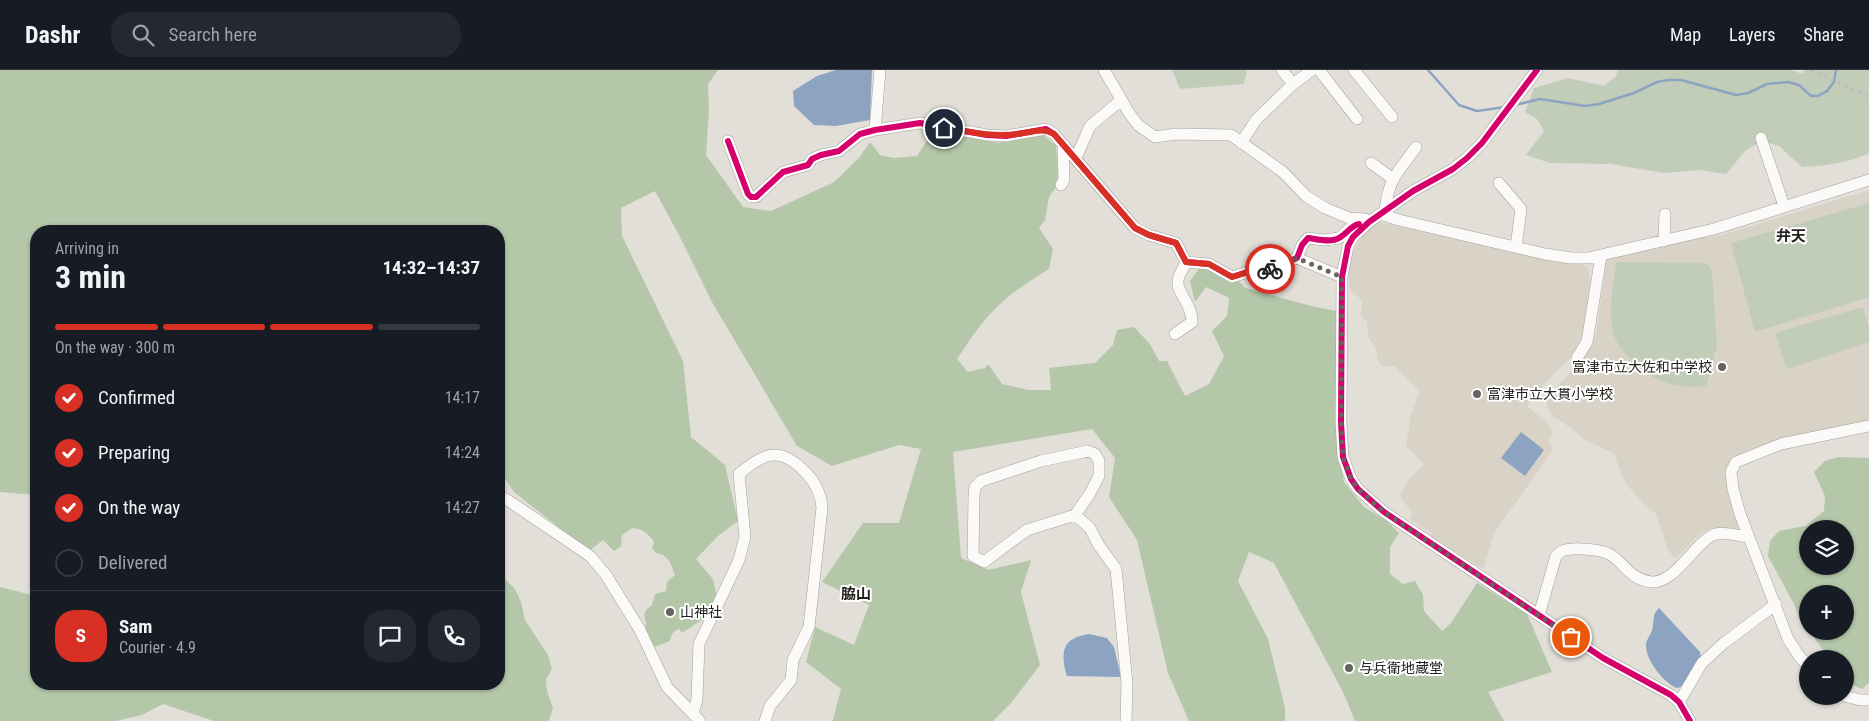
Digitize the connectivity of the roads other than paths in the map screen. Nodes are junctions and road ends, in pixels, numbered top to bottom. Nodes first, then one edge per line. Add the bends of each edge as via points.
1 (880, 70) edge
2 (1104, 70) edge
3 (1282, 70) edge
4 (1312, 70) edge
5 (1319, 70) edge
6 (1354, 70) edge
7 (1537, 70) edge
8 (1293, 84) junction
9 (1120, 101) junction
10 (1392, 117) dead end
11 (1357, 119) dead end
12 (875, 130) junction
13 (1761, 138) dead end
14 (728, 141) dead end
15 (1241, 143) junction
16 (1063, 144) junction
17 (1416, 147) dead end
18 (1076, 158) junction
19 (1371, 162) dead end
20 (1392, 178) junction
21 (1869, 180) edge
22 (1499, 183) dead end
23 (1060, 185) dead end
24 (1784, 206) junction
25 (1666, 214) dead end
26 (1376, 216) junction
27 (1664, 241) junction
28 (1516, 247) junction
29 (1601, 256) junction
30 (1297, 258) junction
31 (1186, 262) junction
32 (1342, 277) junction
33 (1175, 334) dead end
34 (1577, 358) dead end
35 (1869, 426) edge
36 (505, 499) edge
37 (1075, 514) junction
38 (1749, 537) junction
39 (1776, 604) junction
40 (1538, 615) junction
41 (1799, 656) edge
42 (1854, 698) edge
43 (1869, 700) edge
44 (1679, 702) junction
45 (697, 717) edge
46 (765, 721) edge
47 (1126, 721) edge
48 (1690, 721) edge

1 - 12 street
2 - 9 street
3 - 8 street
4 - 8 street
5 - 11 street
6 - 10 street
7 - 26 street via 1482,143 1453,169
8 - 15 street via 1256,120
9 - 15 street via 1138,125 1155,137 1231,135
9 - 18 street via 1090,126
12 - 14 street via 860,134 839,151 821,155 808,165 783,172 756,197 748,194
12 - 16 street via 920,123 987,136 1006,136 1046,129
13 - 24 street
15 - 26 street via 1283,172 1306,196 1325,208 1349,218
16 - 18 street
16 - 23 street via 1064,180
17 - 20 street
18 - 31 street via 1135,228 1176,243
19 - 20 street
20 - 26 street
21 - 24 street
22 - 28 street via 1521,209
24 - 27 street
25 - 27 street
26 - 28 street
26 - 30 street via 1353,226 1339,238 1308,238
26 - 32 street via 1353,237
27 - 29 street
28 - 29 street via 1572,258
29 - 34 street via 1587,342
30 - 31 street via 1268,270 1254,270 1232,277 1209,264
30 - 32 street
31 - 33 street via 1178,287 1193,313 1192,322
32 - 40 street via 1341,422 1343,457 1351,479 1384,512
35 - 38 street via 1782,444 1736,462 1732,472 1733,489
36 - 45 street via 590,556 606,575 640,630 667,687
37 - 37 street via 1027,530 984,562 973,556 974,496 975,487 981,481 1041,461 1088,451 1099,461 1099,476
37 - 47 street via 1090,528 1116,568 1127,684
38 - 39 street
38 - 40 street via 1721,533 1710,536 1675,571 1663,580 1653,582 1630,574 1610,554 1588,549 1562,551 1556,556
39 - 41 street via 1788,639
39 - 44 street via 1702,663
40 - 44 street
42 - 43 street
44 - 48 street
45 - 46 street via 699,644 739,560 745,537 739,474 765,456 784,455 794,460 813,481 821,497 822,508 809,627 793,660 790,680 770,706

